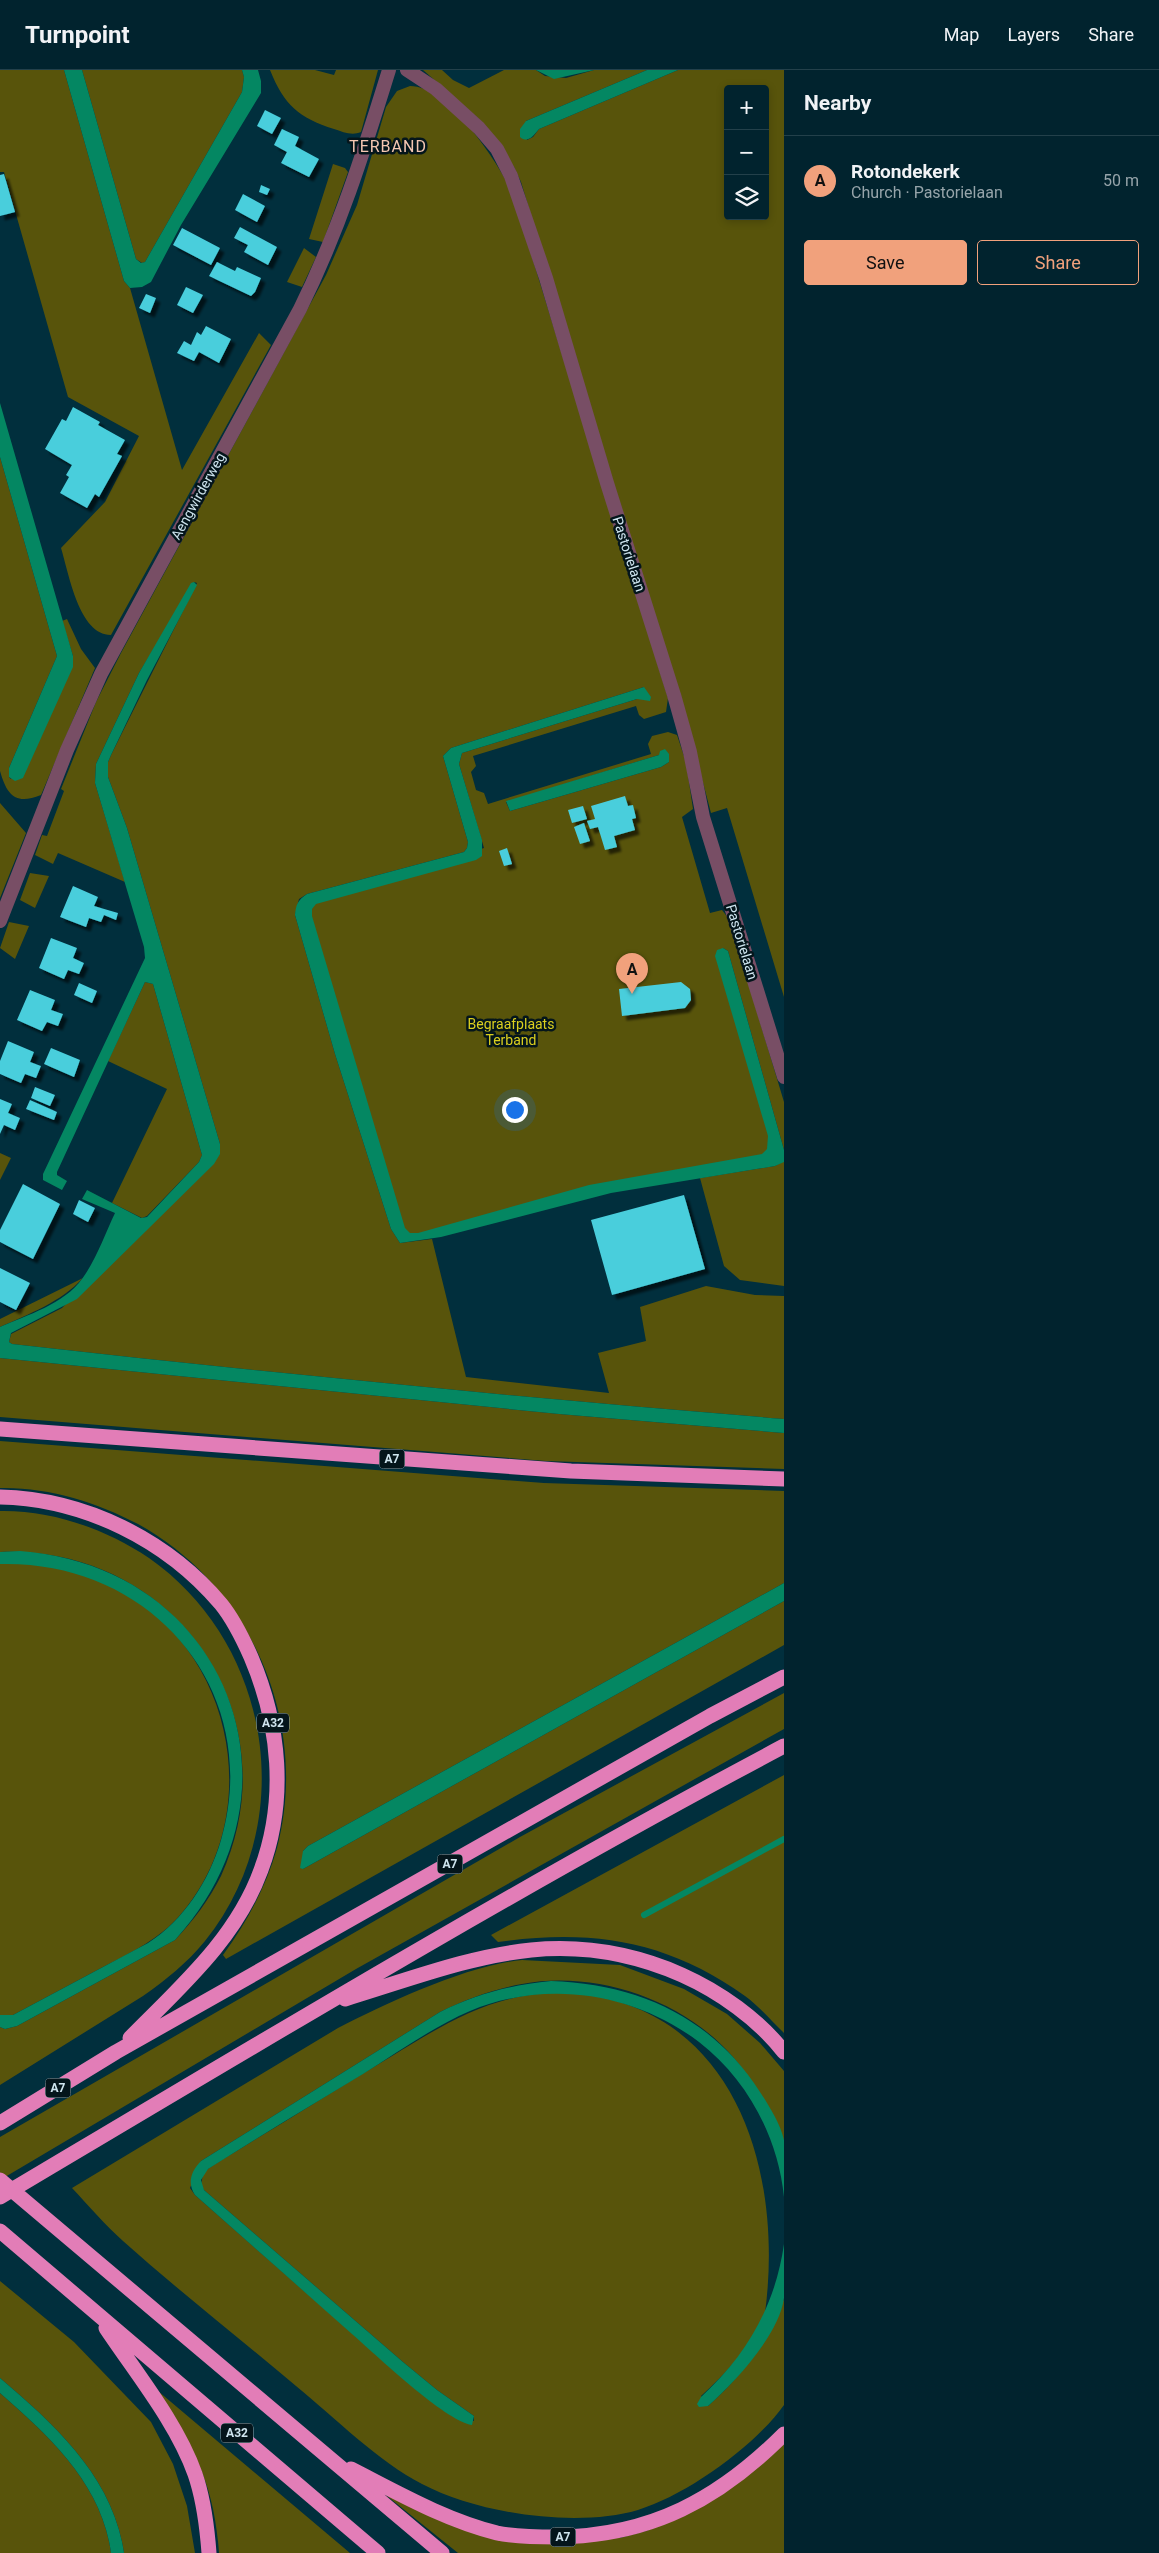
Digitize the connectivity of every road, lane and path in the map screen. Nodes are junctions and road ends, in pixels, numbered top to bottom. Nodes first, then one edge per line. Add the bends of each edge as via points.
1 (389, 70) edge
2 (407, 70) edge
3 (0, 921) edge
4 (784, 1078) edge
5 (0, 1429) edge
6 (784, 1479) edge
7 (0, 1497) edge
8 (784, 1677) edge
9 (784, 1746) edge
10 (320, 2007) junction
11 (116, 2052) junction
12 (784, 2052) edge
13 (0, 2123) edge
14 (0, 2180) edge
15 (0, 2197) edge
16 (0, 2231) edge
17 (96, 2312) junction
18 (784, 2434) edge
19 (328, 2457) junction
20 (209, 2553) edge
21 (378, 2553) edge
22 (442, 2553) edge

1 - 3 street, Aengwirderweg via 347,204 322,265 101,674 67,750
2 - 4 street, Pastorielaan via 436,89 479,128 511,176 546,278 674,695 690,752 701,812
5 - 6 highway, A7 via 571,1471
7 - 11 highway, A32 via 60,1504 95,1515 167,1553 222,1605 259,1675 272,1719 277,1774 273,1826 261,1870 249,1898 207,1960
8 - 11 highway, A7
9 - 10 highway
10 - 12 highway via 472,1959 521,1950 590,1949 626,1954 696,1981 726,1999
10 - 15 highway
11 - 13 highway, A7
14 - 19 highway
16 - 17 highway, A32
17 - 20 highway, A32 via 160,2409 195,2473 204,2508
17 - 21 highway, A32
18 - 19 highway, A7 via 751,2466 699,2502 666,2518 629,2530 580,2537 498,2533 425,2507
19 - 22 highway

